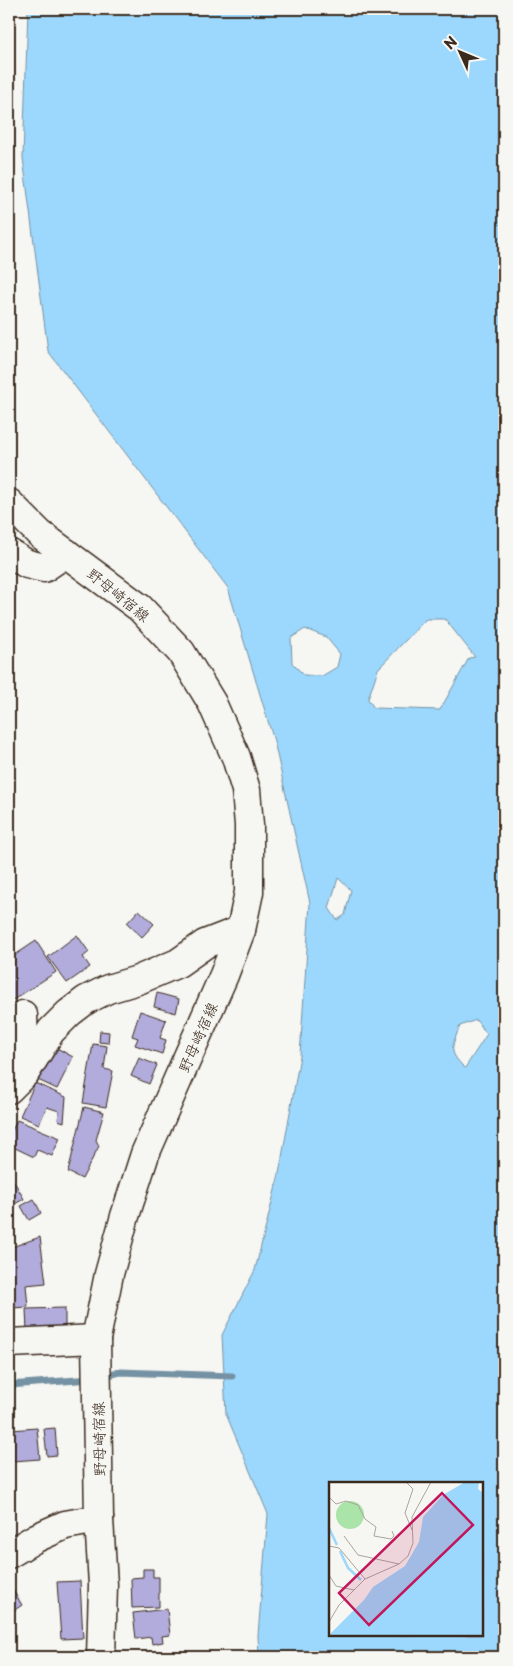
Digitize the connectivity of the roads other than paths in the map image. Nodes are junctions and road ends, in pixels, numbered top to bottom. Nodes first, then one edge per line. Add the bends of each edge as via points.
1 (9, 502) edge
2 (9, 553) edge
3 (66, 553) junction
4 (241, 930) junction
5 (23, 1015) dead end
6 (17, 1081) edge
7 (9, 1343) edge
8 (96, 1350) junction
9 (100, 1519) junction
10 (9, 1554) edge
11 (100, 1657) edge

1 - 3 main road, 野母崎宿線 via 40,534
2 - 3 main road via 27,564 44,568
3 - 4 main road, 野母崎宿線 via 140,608 181,652 224,726 246,790 249,825 249,892
4 - 6 main road via 205,944 178,963 86,1000 51,1031
4 - 8 main road, 野母崎宿線 via 146,1154 109,1274
5 - 6 main road
7 - 8 main road
8 - 9 main road, 野母崎宿線
9 - 10 main road via 65,1525
9 - 11 main road, 野母崎宿線 via 103,1585

